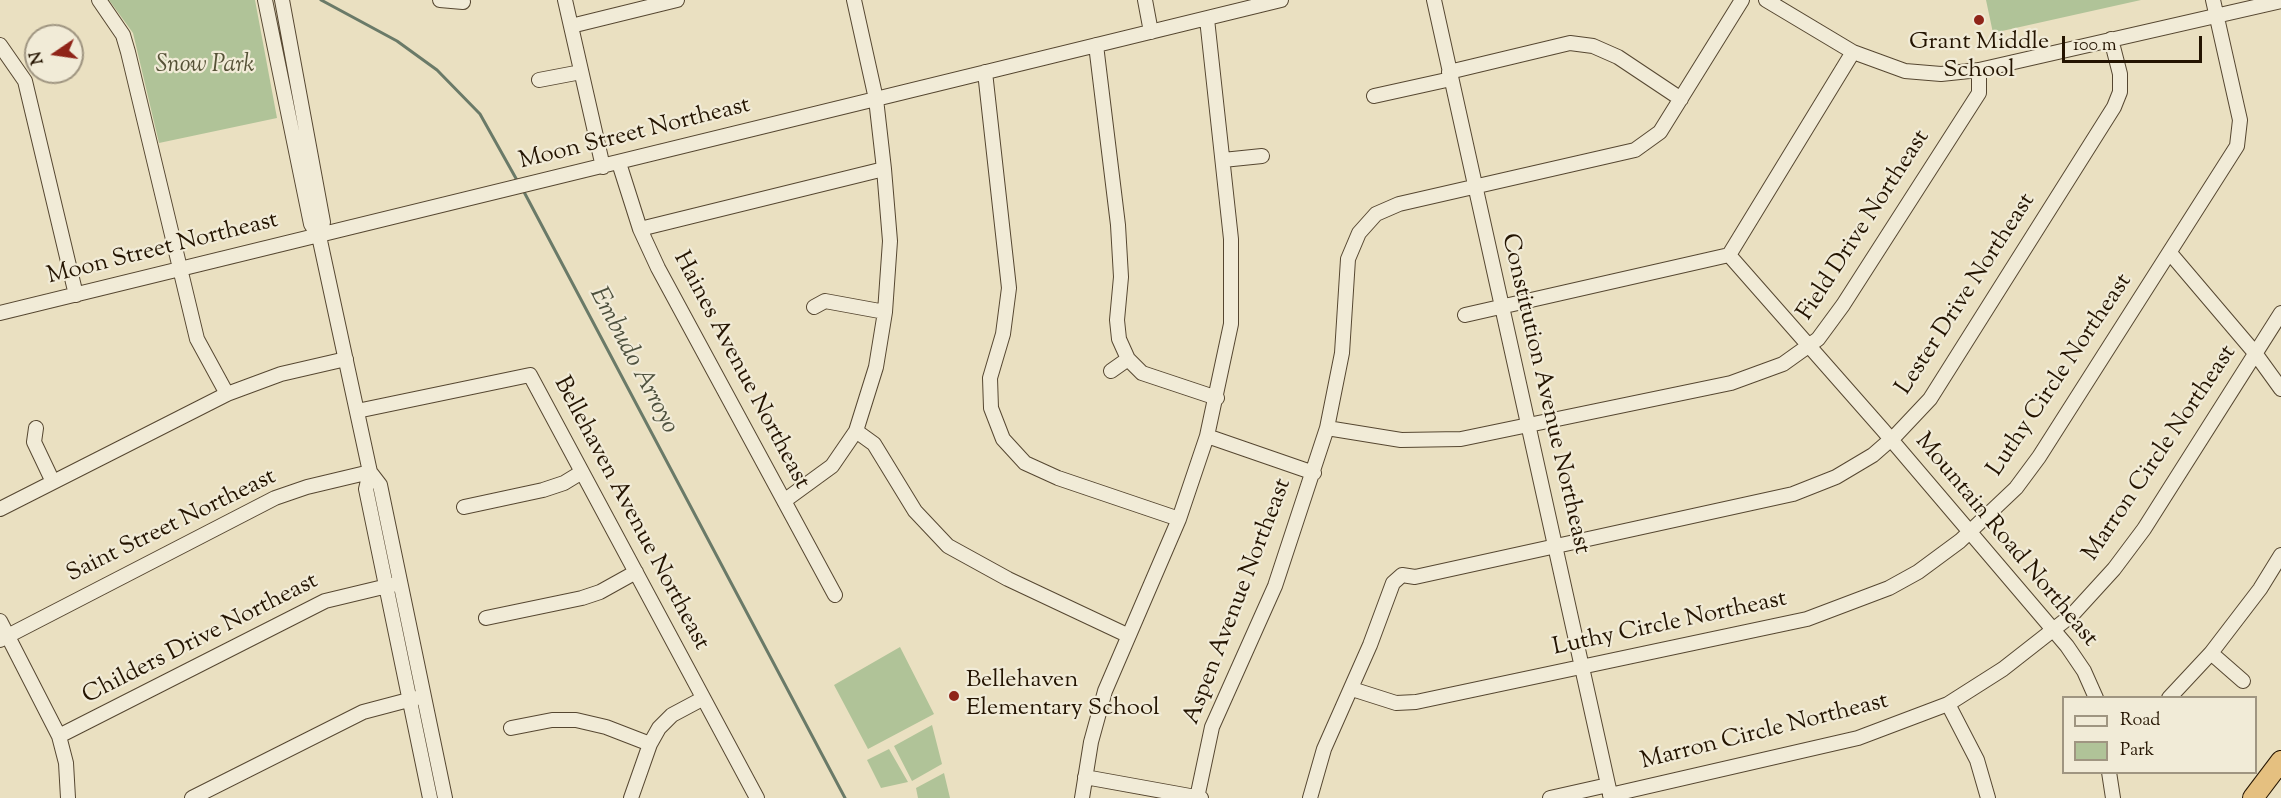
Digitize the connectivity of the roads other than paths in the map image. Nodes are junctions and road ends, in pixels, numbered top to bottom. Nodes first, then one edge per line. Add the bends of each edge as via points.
1 (99, 0) edge
2 (265, 0) edge
3 (282, 0) edge
4 (440, 0) edge
5 (565, 0) edge
6 (677, 0) edge
7 (854, 0) edge
8 (1145, 0) edge
9 (1281, 0) edge
10 (1434, 0) edge
11 (1742, 0) edge
12 (1766, 0) edge
13 (2213, 0) edge
14 (2281, 1) edge
15 (463, 2) dead end
16 (2216, 16) junction
17 (1207, 19) junction
18 (571, 26) junction
19 (1151, 32) junction
20 (2112, 39) junction
21 (0, 45) edge
22 (1095, 45) junction
23 (1853, 52) junction
24 (1979, 70) junction
25 (581, 72) junction
26 (985, 72) junction
27 (1450, 75) junction
28 (539, 80) dead end
29 (1374, 96) dead end
30 (876, 99) junction
31 (1681, 99) junction
32 (1262, 156) dead end
33 (1223, 160) junction
34 (618, 163) junction
35 (603, 167) junction
36 (884, 168) junction
37 (1475, 187) junction
38 (640, 229) junction
39 (319, 236) junction
40 (2170, 253) junction
41 (1729, 255) junction
42 (180, 268) junction
43 (76, 295) junction
44 (814, 306) dead end
45 (1502, 307) junction
46 (885, 312) junction
47 (0, 313) edge
48 (2281, 314) edge
49 (1465, 315) dead end
50 (1811, 346) junction
51 (2255, 353) junction
52 (346, 359) junction
53 (1128, 359) junction
54 (1111, 371) dead end
55 (2281, 389) edge
56 (226, 394) junction
57 (1217, 398) junction
58 (357, 411) junction
59 (1529, 427) junction
60 (36, 428) dead end
61 (1327, 428) junction
62 (856, 431) junction
63 (1207, 436) junction
64 (1891, 439) junction
65 (370, 472) junction
66 (582, 472) junction
67 (1314, 472) junction
68 (53, 482) junction
69 (784, 501) junction
70 (464, 507) dead end
71 (0, 509) edge
72 (1179, 519) junction
73 (1970, 533) junction
74 (1555, 548) junction
75 (2281, 555) edge
76 (636, 572) junction
77 (393, 585) junction
78 (835, 595) dead end
79 (486, 618) dead end
80 (0, 621) edge
81 (2054, 631) junction
82 (1127, 635) junction
83 (4, 638) edge
84 (2211, 653) junction
85 (1581, 668) junction
86 (2243, 681) dead end
87 (1352, 689) junction
88 (424, 696) junction
89 (2095, 696) edge
90 (2171, 696) edge
91 (702, 699) junction
92 (410, 700) junction
93 (1948, 704) junction
94 (511, 728) dead end
95 (59, 736) junction
96 (650, 744) junction
97 (2281, 761) edge
98 (2109, 774) edge
99 (1085, 777) junction
100 (1609, 793) edge
101 (68, 798) edge
102 (192, 798) edge
103 (430, 798) edge
104 (445, 798) edge
105 (631, 798) edge
106 (757, 798) edge
107 (1082, 798) edge
108 (1197, 798) edge
109 (1201, 798) edge
110 (1310, 798) edge
111 (1550, 798) edge
112 (1988, 798) edge
113 (2113, 798) edge
114 (2253, 798) edge

1 - 42 street via 123,35
2 - 39 street via 297,164 311,224
3 - 39 street via 323,222
4 - 15 street
5 - 18 street
6 - 18 street
7 - 30 street
8 - 19 street
9 - 17 street, Moon Street Northeast
10 - 27 street, Constitution Avenue Northeast
11 - 31 street
12 - 23 street
13 - 16 street, Luthy Circle Northeast
14 - 16 street
16 - 20 street
16 - 40 street, Luthy Circle Northeast via 2241,133 2238,146
17 - 19 street, Moon Street Northeast
17 - 33 street
18 - 25 street
19 - 22 street, Moon Street Northeast
20 - 24 street
20 - 64 street, Lester Drive Northeast via 2120,74 2120,92 2114,107 1930,399
21 - 43 street via 25,81
22 - 26 street, Moon Street Northeast
22 - 53 street via 1118,225 1121,277 1117,320 1119,339
23 - 24 street via 1905,71 1941,74
23 - 41 street
24 - 50 street, Field Drive Northeast via 1979,93 1843,305
25 - 28 street
25 - 35 street
26 - 30 street, Moon Street Northeast
26 - 72 street via 1009,288 990,378 991,408 1003,439 1025,463 1058,478
27 - 29 street
27 - 31 street via 1570,43 1593,46 1618,57
27 - 37 street, Constitution Avenue Northeast
30 - 34 street, Moon Street Northeast
30 - 36 street
31 - 37 street via 1660,132 1635,150
32 - 33 street
33 - 57 street via 1231,239 1231,324
34 - 35 street, Moon Street Northeast
34 - 38 street, Haines Avenue Northeast
35 - 39 street, Moon Street Northeast
36 - 38 street
36 - 46 street via 890,241
37 - 45 street, Constitution Avenue Northeast
37 - 61 street, Aspen Avenue Northeast via 1398,204 1376,214 1359,233 1348,259 1342,353
38 - 69 street, Haines Avenue Northeast via 663,279
39 - 42 street, Moon Street Northeast
39 - 52 street
40 - 51 street
40 - 73 street, Luthy Circle Northeast via 2039,457 2016,488
41 - 45 street
41 - 50 street, Mountain Road Northeast
42 - 43 street, Moon Street Northeast
42 - 56 street via 197,339
43 - 47 street, Moon Street Northeast
44 - 46 street via 825,301
45 - 49 street
45 - 59 street, Constitution Avenue Northeast
46 - 62 street via 876,367
48 - 51 street, Marron Circle Northeast
50 - 59 street, Field Drive Northeast via 1783,364 1753,376
50 - 64 street, Mountain Road Northeast
51 - 55 street
51 - 81 street, Marron Circle Northeast via 2144,529 2114,569
52 - 56 street via 281,374
52 - 58 street
53 - 54 street
53 - 57 street via 1142,373
56 - 68 street
57 - 63 street
58 - 65 street
58 - 66 street, Bellehaven Avenue Northeast via 530,375
59 - 61 street, Field Drive Northeast via 1461,439 1401,440
59 - 74 street, Constitution Avenue Northeast
60 - 68 street via 34,442
61 - 67 street, Aspen Avenue Northeast
62 - 69 street via 832,466
62 - 82 street via 874,444 915,511 948,546
63 - 67 street
63 - 72 street
64 - 73 street, Mountain Road Northeast
64 - 74 street, Lester Drive Northeast via 1836,477 1793,494
65 - 77 street via 366,489
65 - 83 street, Saint Street Northeast via 275,498
66 - 70 street via 543,490
66 - 76 street, Bellehaven Avenue Northeast
67 - 108 street, Aspen Avenue Northeast via 1275,586 1212,727
68 - 71 street
69 - 78 street, Haines Avenue Northeast
72 - 82 street
73 - 81 street, Mountain Road Northeast
73 - 85 street, Luthy Circle Northeast via 1908,577 1834,611
74 - 85 street, Constitution Avenue Northeast
74 - 87 street, Lester Drive Northeast via 1415,577 1402,575 1393,583
75 - 84 street
76 - 79 street via 582,598
76 - 91 street, Bellehaven Avenue Northeast
77 - 88 street
77 - 92 street
77 - 95 street, Childers Drive Northeast via 342,596 300,613
80 - 83 street
81 - 89 street, Mountain Road Northeast via 2084,671
81 - 93 street, Marron Circle Northeast
82 - 99 street via 1098,712
83 - 95 street
84 - 86 street
84 - 90 street
85 - 87 street, Luthy Circle Northeast via 1416,702 1396,703
85 - 100 street, Constitution Avenue Northeast
87 - 110 street, Lester Drive Northeast via 1324,748
88 - 92 street
88 - 104 street
91 - 96 street via 672,715
91 - 106 street, Bellehaven Avenue Northeast
92 - 102 street via 363,712
92 - 103 street
93 - 100 street, Marron Circle Northeast via 1858,738
93 - 112 street via 1977,759
94 - 96 street via 576,720
95 - 101 street via 66,763
96 - 105 street
97 - 114 highway
98 - 113 street
99 - 107 street
99 - 108 street
100 - 111 street, Marron Circle Northeast
108 - 109 street

